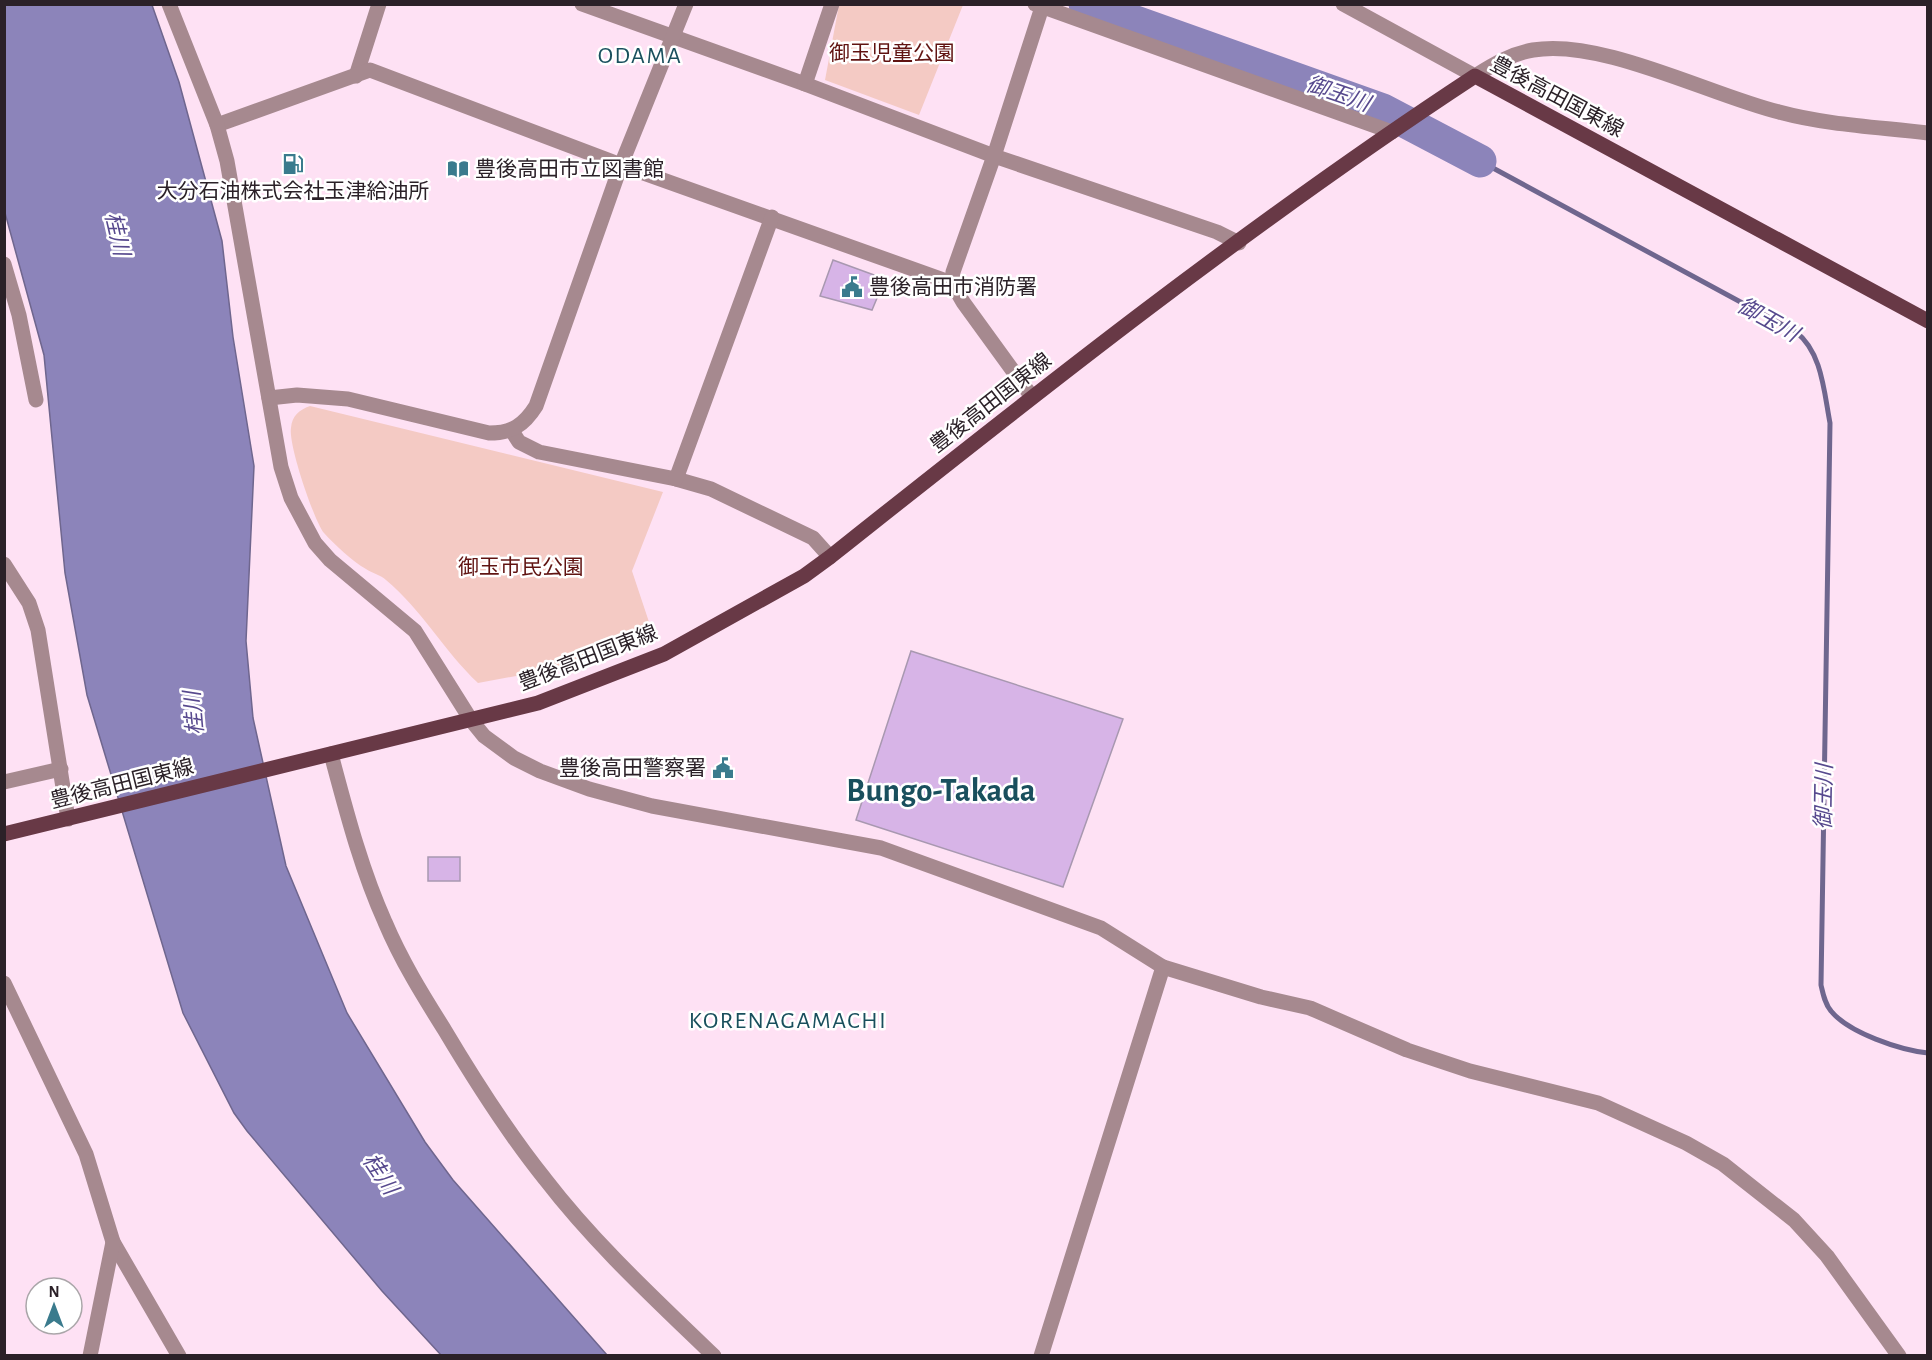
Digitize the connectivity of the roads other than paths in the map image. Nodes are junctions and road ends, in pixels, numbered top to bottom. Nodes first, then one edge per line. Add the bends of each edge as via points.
1 (169, 4) edge
2 (379, 4) edge
3 (582, 4) edge
4 (686, 4) edge
5 (832, 4) edge
6 (1343, 4) edge
7 (1040, 6) edge
8 (675, 37) junction
9 (356, 76) junction
10 (1475, 76) junction
11 (805, 84) junction
12 (217, 125) junction
13 (1393, 130) junction
14 (1928, 133) edge
15 (994, 156) junction
16 (621, 165) junction
17 (772, 217) junction
18 (1239, 243) junction
19 (4, 264) edge
20 (952, 283) junction
21 (1928, 321) edge
22 (1032, 397) junction
23 (269, 398) junction
24 (36, 400) dead end
25 (512, 431) junction
26 (676, 479) junction
27 (831, 557) junction
28 (7, 573) edge
29 (471, 720) junction
30 (331, 754) junction
31 (61, 769) junction
32 (4, 782) edge
33 (68, 819) junction
34 (4, 834) edge
35 (1163, 967) junction
36 (4, 983) edge
37 (113, 1242) junction
38 (90, 1356) edge
39 (179, 1356) edge
40 (714, 1356) edge
41 (1041, 1356) edge
42 (1899, 1356) edge

1 - 12 street
2 - 9 street
3 - 8 street
4 - 8 street
5 - 11 street
6 - 10 street
7 - 13 street
7 - 15 street
8 - 11 street
8 - 16 street
9 - 12 street
9 - 16 street via 370,70
10 - 13 main road, 豊後高田国東線
10 - 14 street via 1517,54 1569,49 1665,74 1779,112
10 - 21 main road, 豊後高田国東線
11 - 15 street
12 - 23 street via 227,161
13 - 18 main road, 豊後高田国東線
15 - 18 street via 1217,232
15 - 20 street
16 - 17 street
16 - 25 street via 536,406
17 - 20 street
17 - 26 street
18 - 22 main road, 豊後高田国東線
19 - 24 street
20 - 22 street
22 - 27 main road, 豊後高田国東線
23 - 25 street via 348,399 475,432
23 - 29 street via 280,467 315,543 415,631
25 - 26 street via 519,442 539,452
26 - 27 street via 711,489 813,538
27 - 29 main road, 豊後高田国東線 via 664,654 538,703
28 - 31 street via 29,603 38,630
29 - 30 main road, 豊後高田国東線
29 - 35 street via 484,736 514,758 589,789 652,806 881,848 1101,928
30 - 33 main road, 豊後高田国東線
30 - 40 street via 351,828 384,921 412,979 500,1121 590,1232
31 - 32 street
31 - 33 street
33 - 34 main road, 豊後高田国東線
35 - 41 street
35 - 42 street via 1310,1008 1407,1050 1470,1071 1598,1103 1686,1143 1724,1164 1794,1221 1833,1264
36 - 37 street via 86,1154
37 - 38 street
37 - 39 street

